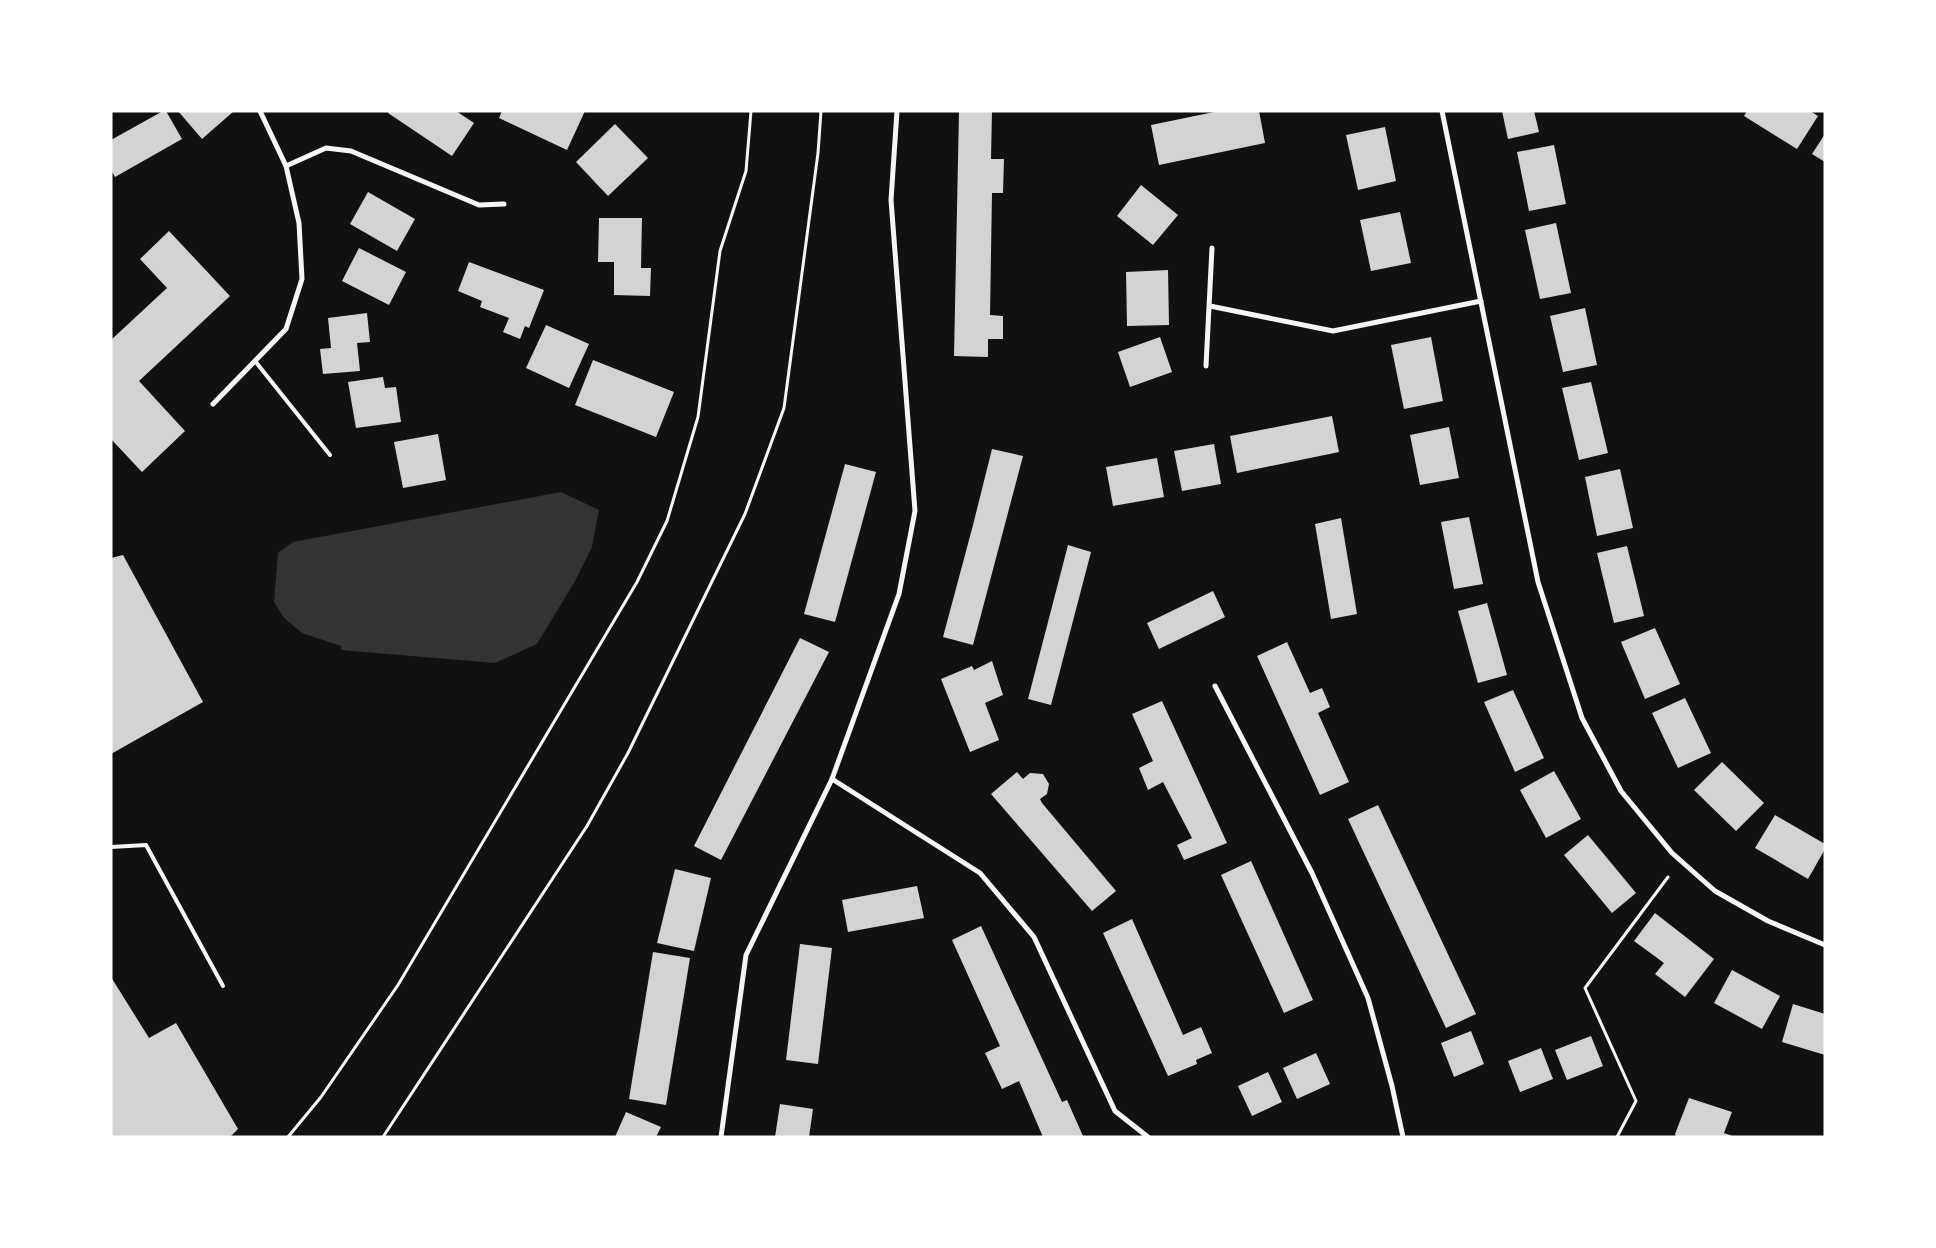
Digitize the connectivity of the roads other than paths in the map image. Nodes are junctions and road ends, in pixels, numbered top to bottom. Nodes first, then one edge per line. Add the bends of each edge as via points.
1 (260, 111) edge
2 (897, 111) edge
3 (1442, 111) edge
4 (286, 166) junction
5 (504, 204) dead end
6 (1212, 248) dead end
7 (1482, 301) junction
8 (1210, 306) junction
9 (255, 361) junction
10 (1206, 366) dead end
11 (213, 404) dead end
12 (330, 455) dead end
13 (1215, 686) dead end
14 (832, 779) junction
15 (111, 847) edge
16 (1825, 945) edge
17 (223, 986) dead end
18 (721, 1137) edge
19 (1148, 1137) edge
20 (1403, 1137) edge

1 - 4 street
2 - 14 street via 891,200 915,511 899,594
3 - 7 street
4 - 5 street via 326,148 351,151 479,205
4 - 9 street via 299,223 302,279 286,329
6 - 8 street
7 - 8 street via 1334,330
7 - 16 street via 1538,582 1582,718 1620,791 1680,861 1714,891 1768,921
8 - 10 street
9 - 11 street
9 - 12 lane
13 - 20 street via 1312,873 1368,998
14 - 18 street via 746,956
14 - 19 street via 980,873 1034,937 1114,1111
15 - 17 lane via 146,845

